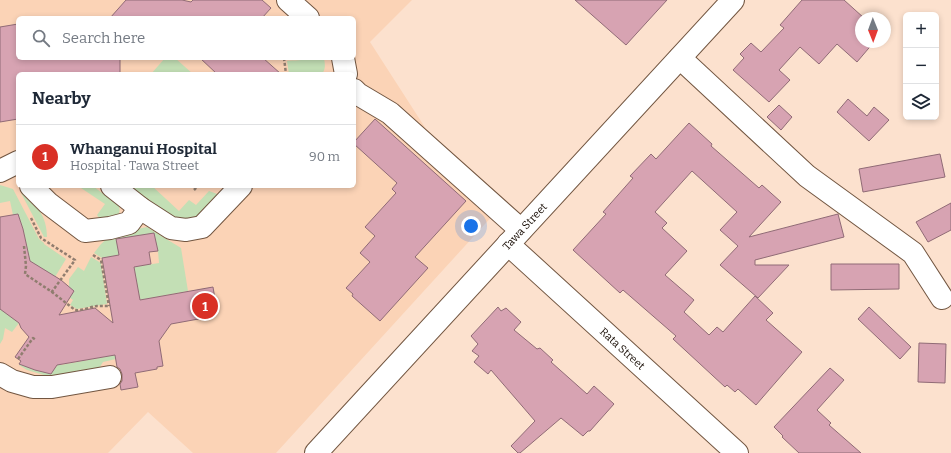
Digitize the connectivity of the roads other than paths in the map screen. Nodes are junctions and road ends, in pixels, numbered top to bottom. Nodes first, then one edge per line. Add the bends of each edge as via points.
1 (288, 0) edge
2 (733, 0) edge
3 (306, 16) edge
4 (680, 58) junction
5 (343, 60) edge
6 (346, 72) edge
7 (356, 92) edge
8 (34, 188) edge
9 (115, 188) edge
10 (239, 188) edge
11 (140, 208) junction
12 (514, 237) junction
13 (942, 298) dead end
14 (0, 374) edge
15 (110, 377) dead end
16 (316, 453) edge
17 (737, 453) edge

1 - 3 street
2 - 4 street, Tawa Street
4 - 12 street, Tawa Street
4 - 13 street via 807,176 913,253
5 - 6 street
7 - 12 street, Rata Street via 390,113
8 - 11 street via 48,203 85,231 129,223
9 - 11 street
10 - 11 street via 202,227 186,230 171,228
12 - 16 street, Tawa Street
12 - 17 street, Rata Street
14 - 15 street via 12,381 33,387 52,387

